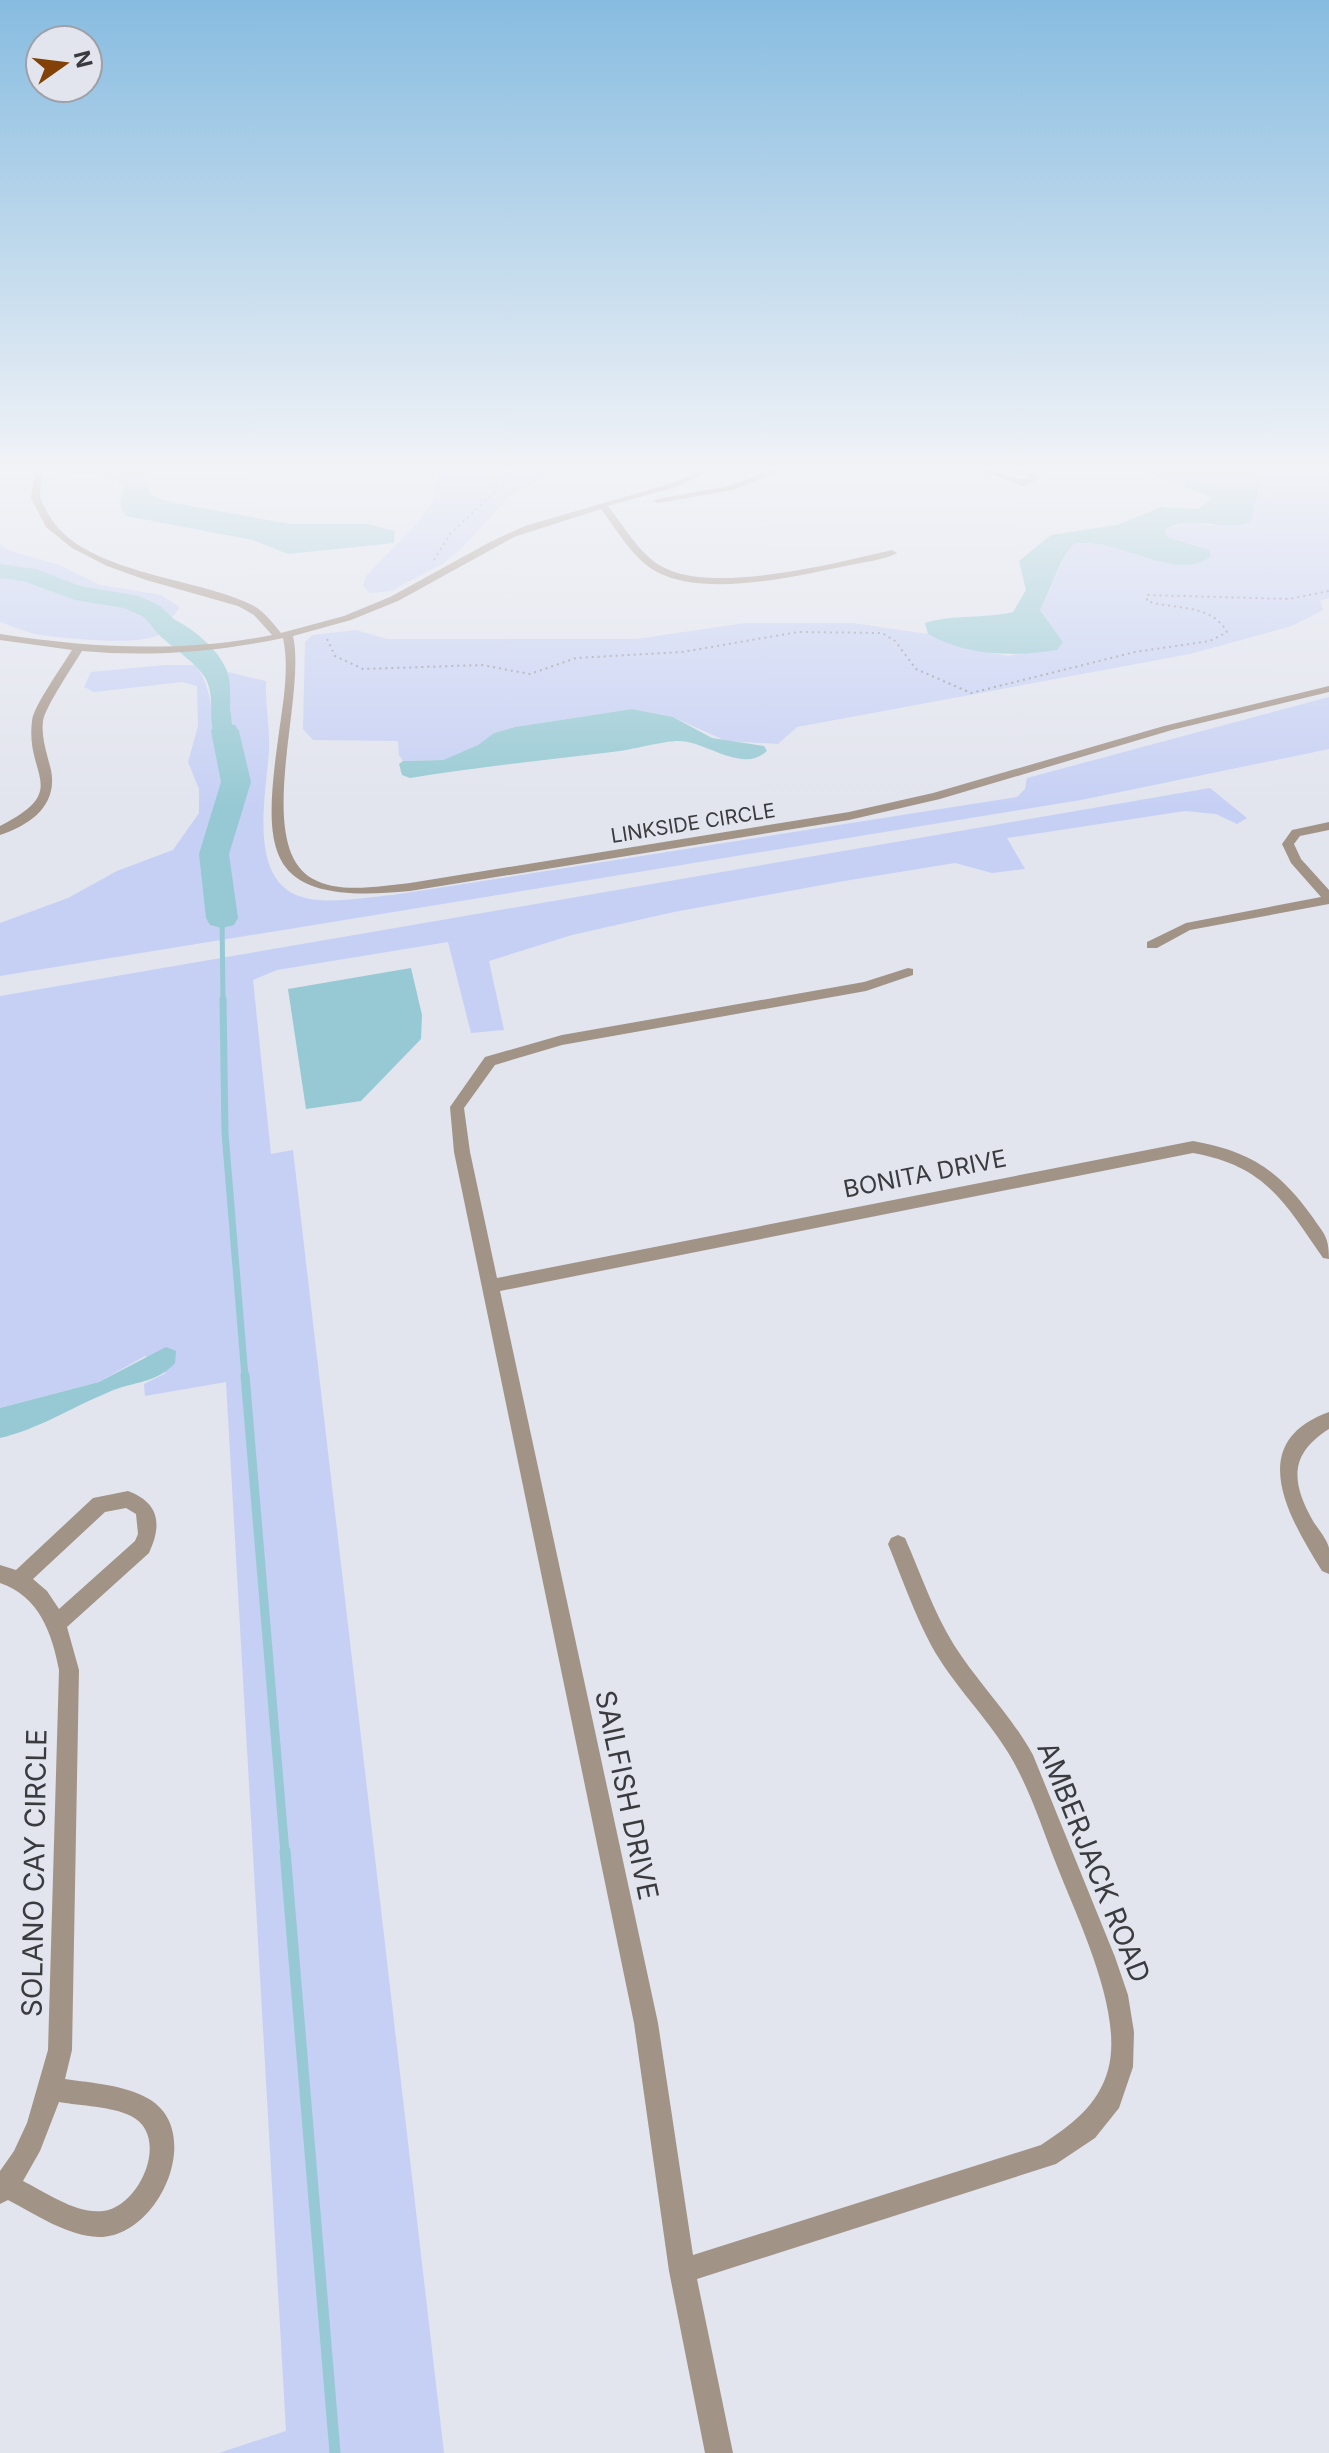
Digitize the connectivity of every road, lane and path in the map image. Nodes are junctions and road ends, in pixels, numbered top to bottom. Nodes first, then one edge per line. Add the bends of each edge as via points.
1 (135, 580) edge
2 (428, 580) edge
3 (1329, 591) edge
4 (340, 619) junction
5 (283, 635) junction
6 (0, 637) edge
7 (77, 650) junction
8 (1329, 689) edge
9 (1329, 826) edge
10 (0, 831) edge
11 (1329, 899) edge
12 (1152, 945) dead end
13 (908, 972) dead end
14 (1329, 1253) edge
15 (490, 1286) junction
16 (1329, 1420) edge
17 (898, 1544) dead end
18 (1329, 1565) edge
19 (9, 1578) edge
20 (57, 1623) junction
21 (51, 2088) junction
22 (2, 2188) edge
23 (682, 2271) junction
24 (719, 2453) edge

1 - 5 street via 242,603
2 - 4 street
3 - 4 path via 1289,599 1147,595 1147,601 1164,607 1215,615 1227,632 1197,644 1135,652 971,693 916,669 882,633 798,632 682,652 576,658 530,674 459,664 363,669 331,651 327,637
4 - 5 street
5 - 7 street via 168,650
5 - 8 street, LINKSIDE CIRCLE via 291,650 288,720 277,788 282,848 288,866 304,880 356,890 410,887 849,816
6 - 7 street
7 - 10 street via 37,719 47,793 31,813
9 - 11 street via 1290,838 1290,853
11 - 12 street via 1186,927
13 - 15 street, SAILFISH DRIVE via 866,986 562,1040 490,1061 457,1107
14 - 15 street, BONITA DRIVE via 1265,1171 1230,1154 1193,1147
15 - 23 street, SAILFISH DRIVE via 646,2023
16 - 18 street via 1295,1444 1287,1470 1296,1510
17 - 23 street, AMBERJACK ROAD via 940,1641 1019,1750 1058,1842 1115,1986 1124,2050 1116,2090 1099,2119 1076,2141 1047,2155
19 - 20 street, SOLANO CAY CIRCLE via 45,1601
19 - 20 street via 100,1504 128,1499 145,1510 142,1547
20 - 21 street, SOLANO CAY CIRCLE via 69,1670 60,2050
21 - 22 street, SOLANO CAY CIRCLE via 35,2133
21 - 22 street via 141,2108 157,2122 160,2146 152,2191 138,2209 104,2224
23 - 24 street, SAILFISH DRIVE

